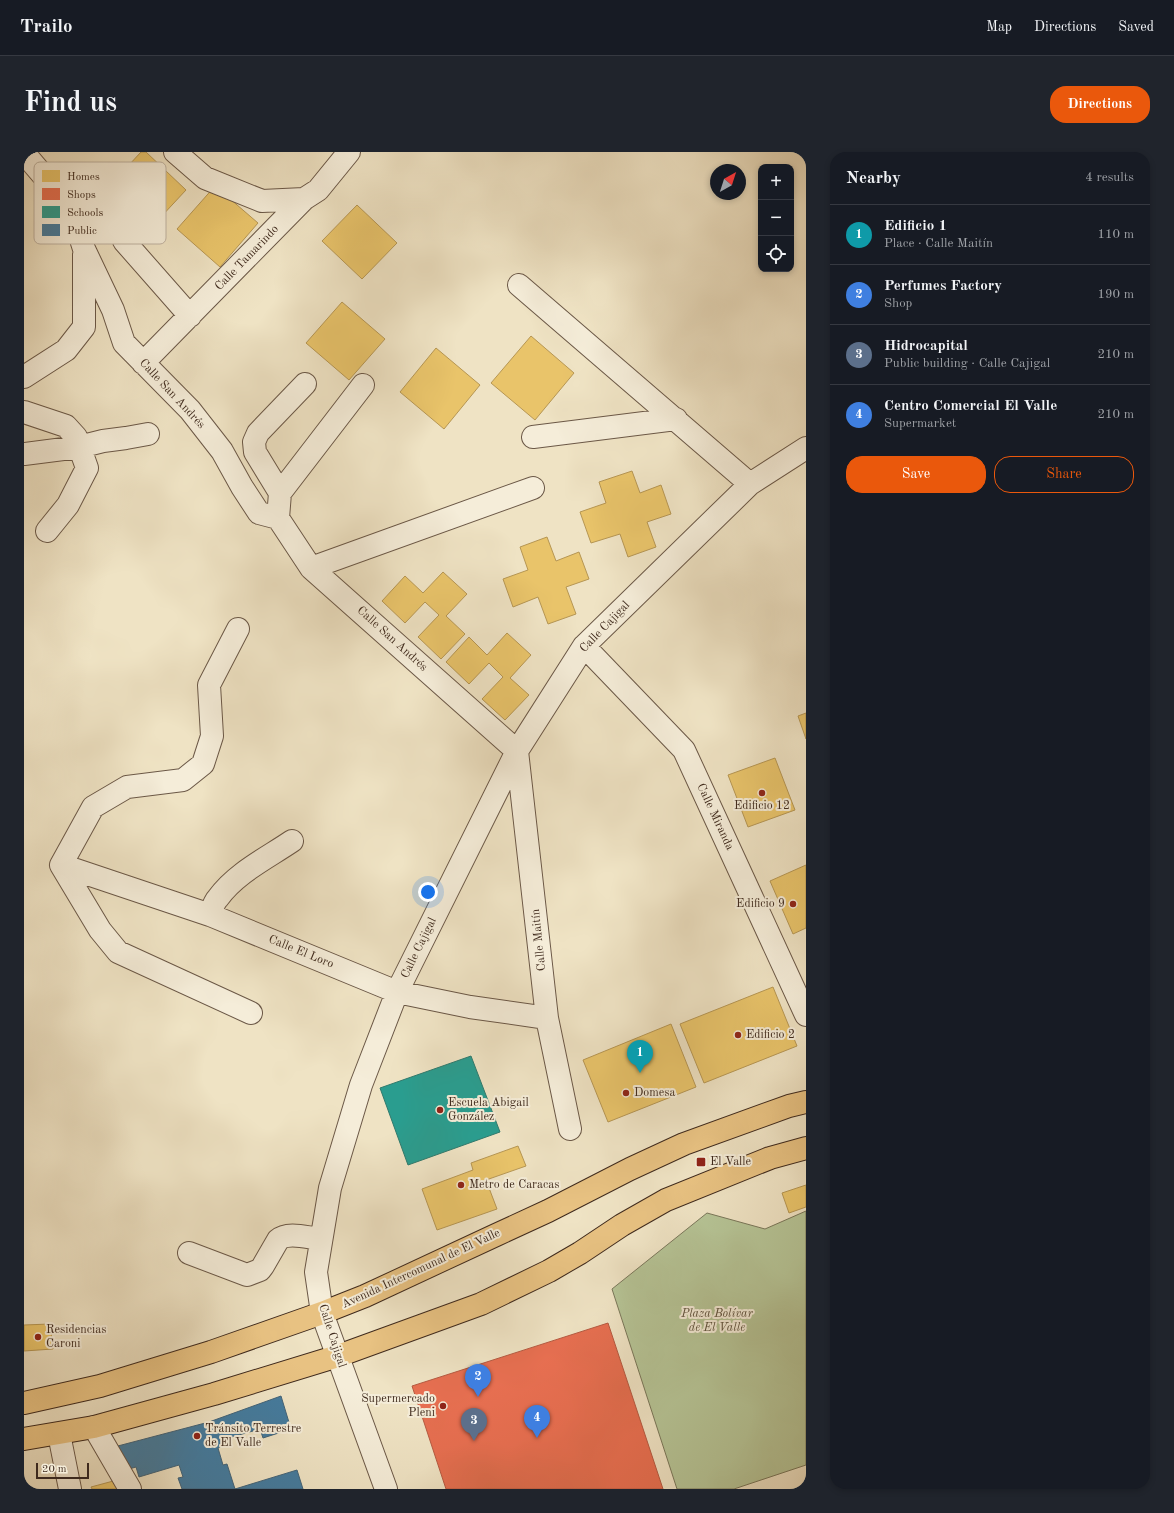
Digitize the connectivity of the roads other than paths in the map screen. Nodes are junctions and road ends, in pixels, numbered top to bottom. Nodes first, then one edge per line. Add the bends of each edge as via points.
1 (175, 152) edge
2 (349, 152) edge
3 (24, 153) edge
4 (34, 165) edge
5 (304, 199) junction
6 (82, 244) edge
7 (127, 244) edge
8 (84, 249) junction
9 (520, 285) dead end
10 (190, 316) junction
11 (143, 363) junction
12 (24, 377) edge
13 (305, 384) dead end
14 (363, 385) dead end
15 (24, 412) edge
16 (676, 419) junction
17 (148, 434) dead end
18 (534, 437) dead end
19 (80, 447) junction
20 (806, 448) edge
21 (24, 454) edge
22 (750, 484) junction
23 (533, 488) dead end
24 (280, 493) junction
25 (278, 518) junction
26 (47, 531) dead end
27 (312, 568) junction
28 (238, 629) dead end
29 (584, 646) junction
30 (517, 751) junction
31 (292, 841) dead end
32 (61, 865) junction
33 (210, 915) junction
34 (397, 992) junction
35 (251, 1013) dead end
36 (806, 1015) edge
37 (548, 1018) junction
38 (806, 1102) edge
39 (570, 1129) dead end
40 (806, 1148) edge
41 (321, 1239) junction
42 (189, 1253) dead end
43 (322, 1313) junction
44 (338, 1356) junction
45 (24, 1403) edge
46 (94, 1428) junction
47 (59, 1434) junction
48 (24, 1439) edge
49 (70, 1489) edge
50 (130, 1489) edge
51 (386, 1489) edge

1 - 5 street via 205,178 262,201
2 - 5 street, Calle Tamarindo via 318,190
3 - 4 street, Calle San Andrés
5 - 10 street, Calle Tamarindo
6 - 8 street, Calle San Andrés
7 - 10 street
8 - 11 street, Calle San Andrés via 113,310 124,343
8 - 12 street via 84,327 66,350
9 - 16 street
10 - 11 street, Calle Tamarindo
11 - 25 street, Calle San Andrés via 190,410 222,451 259,513
13 - 24 street via 258,433 254,442 255,452
14 - 24 street
15 - 19 street via 66,426 76,437
16 - 18 street
16 - 22 street
17 - 19 street
19 - 21 street
19 - 26 street via 87,468 68,505
20 - 22 street, Calle Cajigal
22 - 29 street, Calle Cajigal
23 - 27 street
24 - 25 street
25 - 27 street, Calle San Andrés
27 - 30 street, Calle San Andrés
28 - 32 street via 209,685 212,736 203,764 183,780 127,787 92,807
29 - 30 street, Calle Cajigal
29 - 36 street, Calle Miranda via 684,750
30 - 34 street, Calle Cajigal
30 - 37 street, Calle Maitín
31 - 33 street via 230,885 217,898
32 - 33 street, Calle El Loro
32 - 35 street via 100,930 118,952
33 - 34 street, Calle El Loro
34 - 37 street, Calle El Loro via 470,1007
34 - 41 street, Calle Cajigal via 361,1085 330,1188
37 - 39 street, Calle Maitín
38 - 43 main road, Avenida Intercomunal de El Valle via 684,1144 548,1211 365,1296
40 - 44 main road via 770,1158 666,1200 550,1271 481,1304
41 - 42 street via 283,1236 260,1270 247,1275
41 - 43 street, Calle Cajigal via 316,1272
43 - 44 street, Calle Cajigal
43 - 45 main road, Avenida Intercomunal de El Valle via 211,1352 100,1386
44 - 46 main road
44 - 51 street, Calle Cajigal
46 - 47 main road
46 - 50 street
47 - 48 main road
47 - 49 street

